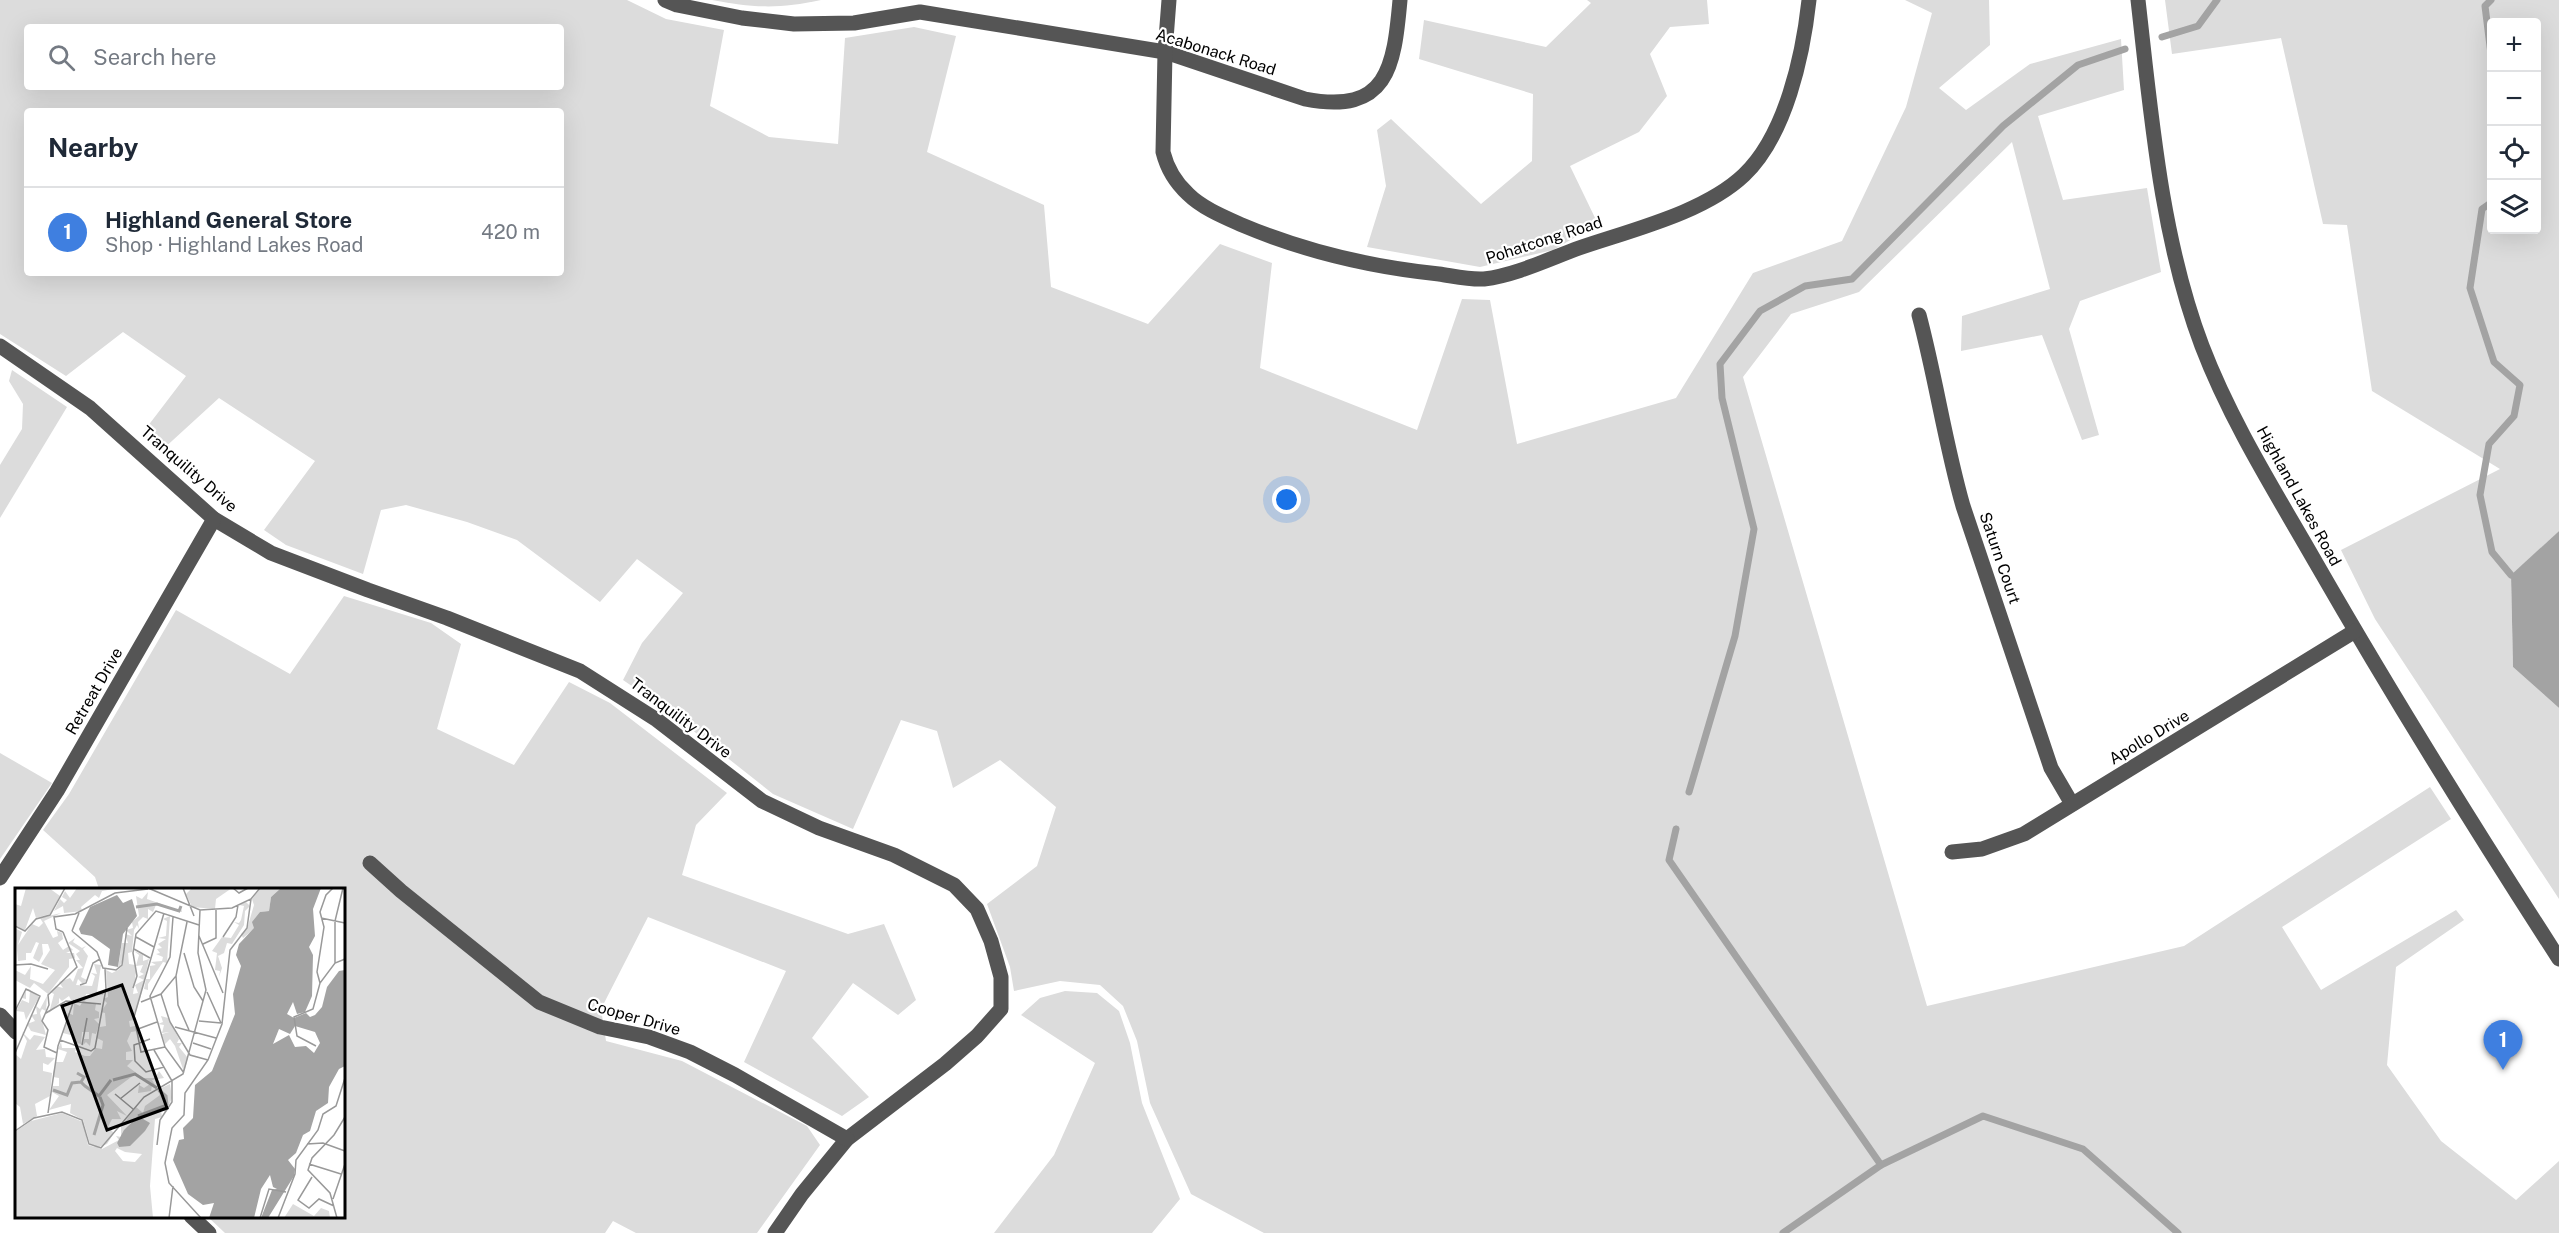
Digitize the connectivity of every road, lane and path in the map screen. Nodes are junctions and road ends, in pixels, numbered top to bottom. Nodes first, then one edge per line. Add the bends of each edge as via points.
1 (665, 0) edge
2 (1169, 0) edge
3 (1400, 0) edge
4 (1809, 0) edge
5 (2138, 0) edge
6 (920, 6) edge
7 (1165, 52) junction
8 (1919, 315) dead end
9 (0, 346) edge
10 (214, 519) junction
11 (2355, 631) junction
12 (2072, 804) junction
13 (1952, 852) dead end
14 (370, 863) dead end
15 (0, 878) edge
16 (2559, 959) edge
17 (0, 1015) edge
18 (15, 1031) edge
19 (847, 1139) junction
20 (193, 1218) edge
21 (209, 1233) edge
22 (775, 1233) edge

1 - 6 street, Acabonack Road via 742,18 794,24 855,22
2 - 7 street, Pohatcong Road
3 - 7 street, Acabonack Road via 1395,49 1388,72 1366,96 1351,101 1324,103 1305,99
4 - 7 street, Pohatcong Road via 1804,46 1788,100 1766,147 1744,175 1716,196 1684,211 1526,268 1484,279 1394,270 1317,253 1271,237 1201,204 1178,183 1162,152
5 - 11 street, Highland Lakes Road via 2163,199 2202,346 2257,460
6 - 7 street, Acabonack Road
8 - 12 street, Saturn Court via 1963,506 2052,768
9 - 10 street, Tranquility Drive via 90,408
10 - 15 street, Retreat Drive via 57,791
10 - 19 street, Tranquility Drive via 271,553 580,671 657,720 762,801 819,828 913,863 954,885 977,909 992,941 1001,977 1000,1009 945,1064
11 - 12 street, Apollo Drive
11 - 16 street, Highland Lakes Road
12 - 13 street, Apollo Drive via 2003,843
14 - 19 street, Cooper Drive via 539,1002 600,1027 649,1037 690,1052
17 - 18 street
19 - 22 street, Tranquility Drive
20 - 21 street

